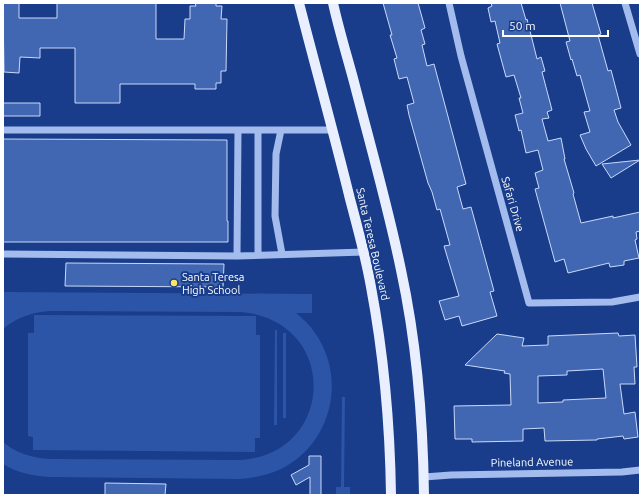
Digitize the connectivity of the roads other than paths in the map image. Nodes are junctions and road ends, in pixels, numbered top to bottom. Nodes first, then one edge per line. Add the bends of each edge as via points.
1 (299, 3) edge
2 (333, 3) edge
3 (449, 3) edge
4 (625, 3) edge
5 (640, 54) edge
6 (3, 130) edge
7 (238, 130) junction
8 (258, 130) junction
9 (281, 130) junction
10 (333, 130) junction
11 (364, 252) junction
12 (3, 254) edge
13 (282, 254) junction
14 (258, 255) junction
15 (237, 256) junction
16 (640, 297) edge
17 (640, 470) edge
18 (424, 477) junction
19 (391, 495) edge
20 (424, 495) edge

1 - 10 main road, Santa Teresa Boulevard
2 - 18 main road, Santa Teresa Boulevard via 402,271 416,361
3 - 16 street, Safari Drive via 461,56 529,303 612,302
4 - 5 street
6 - 7 street
7 - 8 street
7 - 15 street
8 - 9 street
8 - 14 street
9 - 10 street
9 - 13 street via 276,154 275,210
10 - 11 main road, Santa Teresa Boulevard
11 - 13 street
11 - 19 main road, Santa Teresa Boulevard via 385,380
12 - 15 street
13 - 14 street
14 - 15 street
17 - 18 street, Pineland Avenue
18 - 20 main road, Santa Teresa Boulevard

